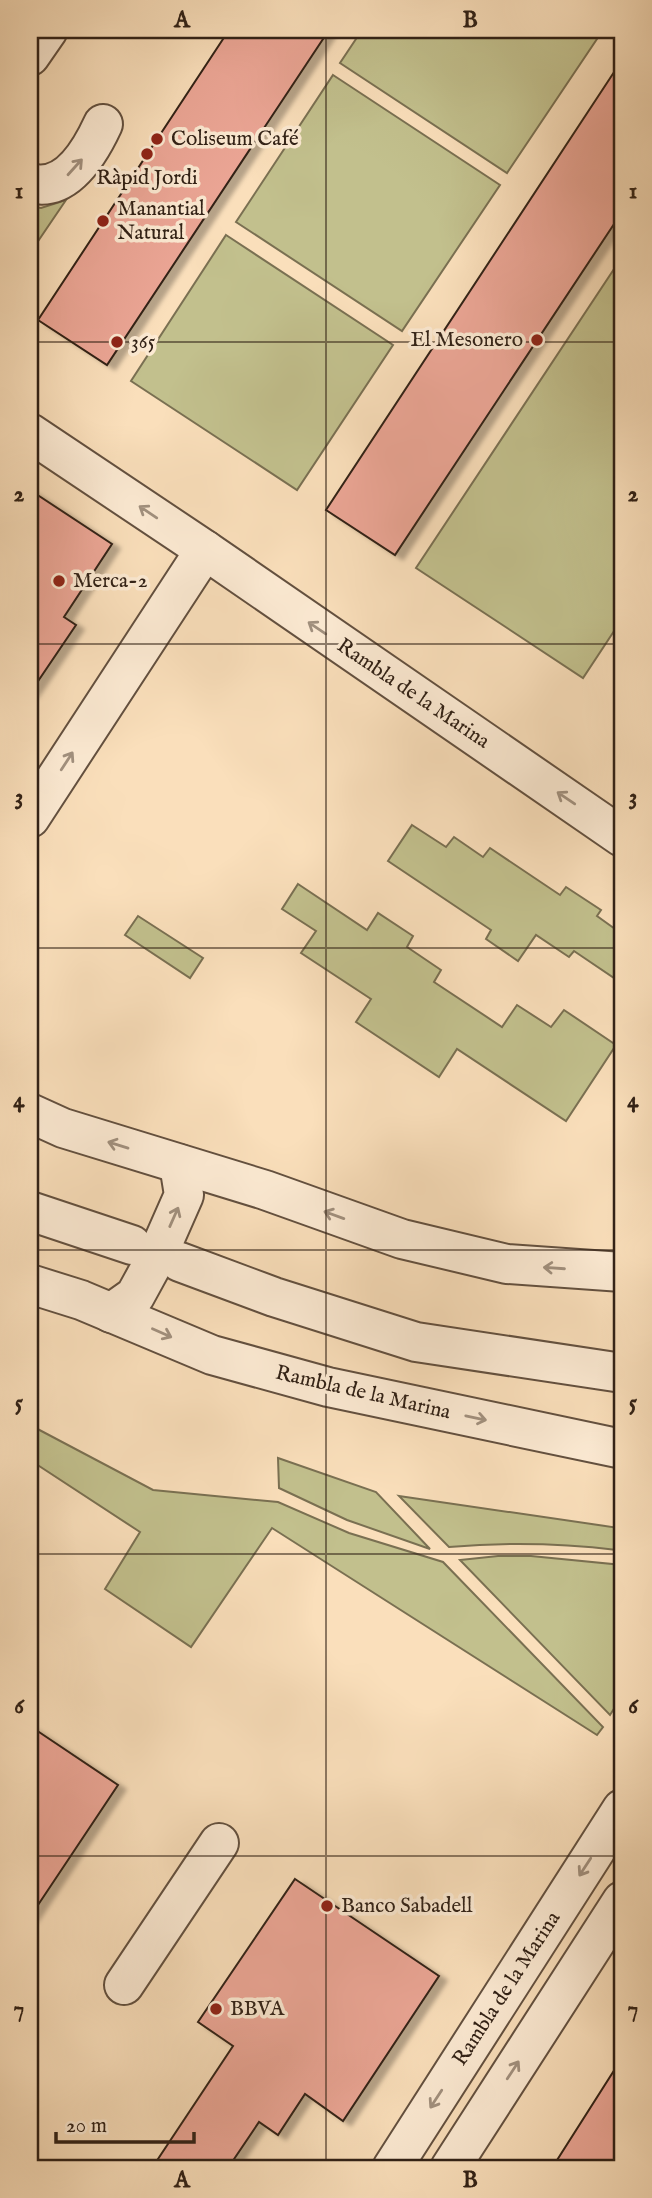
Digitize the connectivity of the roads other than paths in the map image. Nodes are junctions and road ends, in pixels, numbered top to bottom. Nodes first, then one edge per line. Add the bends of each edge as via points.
1 (48, 30) edge
2 (30, 56) edge
3 (103, 124) dead end
4 (30, 183) edge
5 (31, 437) edge
6 (205, 550) junction
7 (30, 818) edge
8 (622, 836) edge
9 (30, 1113) edge
10 (179, 1164) junction
11 (30, 1210) edge
12 (132, 1245) dead end
13 (180, 1262) dead end
14 (622, 1272) edge
15 (30, 1284) edge
16 (111, 1313) junction
17 (622, 1373) edge
18 (622, 1449) edge
19 (622, 1809) edge
20 (219, 1843) dead end
21 (622, 1901) edge
22 (124, 1985) dead end
23 (391, 2168) edge
24 (450, 2168) edge

1 - 2 street
4 -> 3 street via 42,187 72,174
6 -> 5 street, Rambla de la Marina
7 -> 6 street
8 -> 6 street, Rambla de la Marina
10 -> 9 street via 63,1128
14 -> 10 street via 506,1264 402,1239
16 -> 10 street via 135,1296 158,1254 184,1195
11 - 12 street
13 - 17 street via 416,1342
15 - 16 street, Rambla de la Marina
16 -> 18 street, Rambla de la Marina via 212,1355 327,1387
19 -> 23 street, Rambla de la Marina
20 - 22 street
24 -> 21 street

